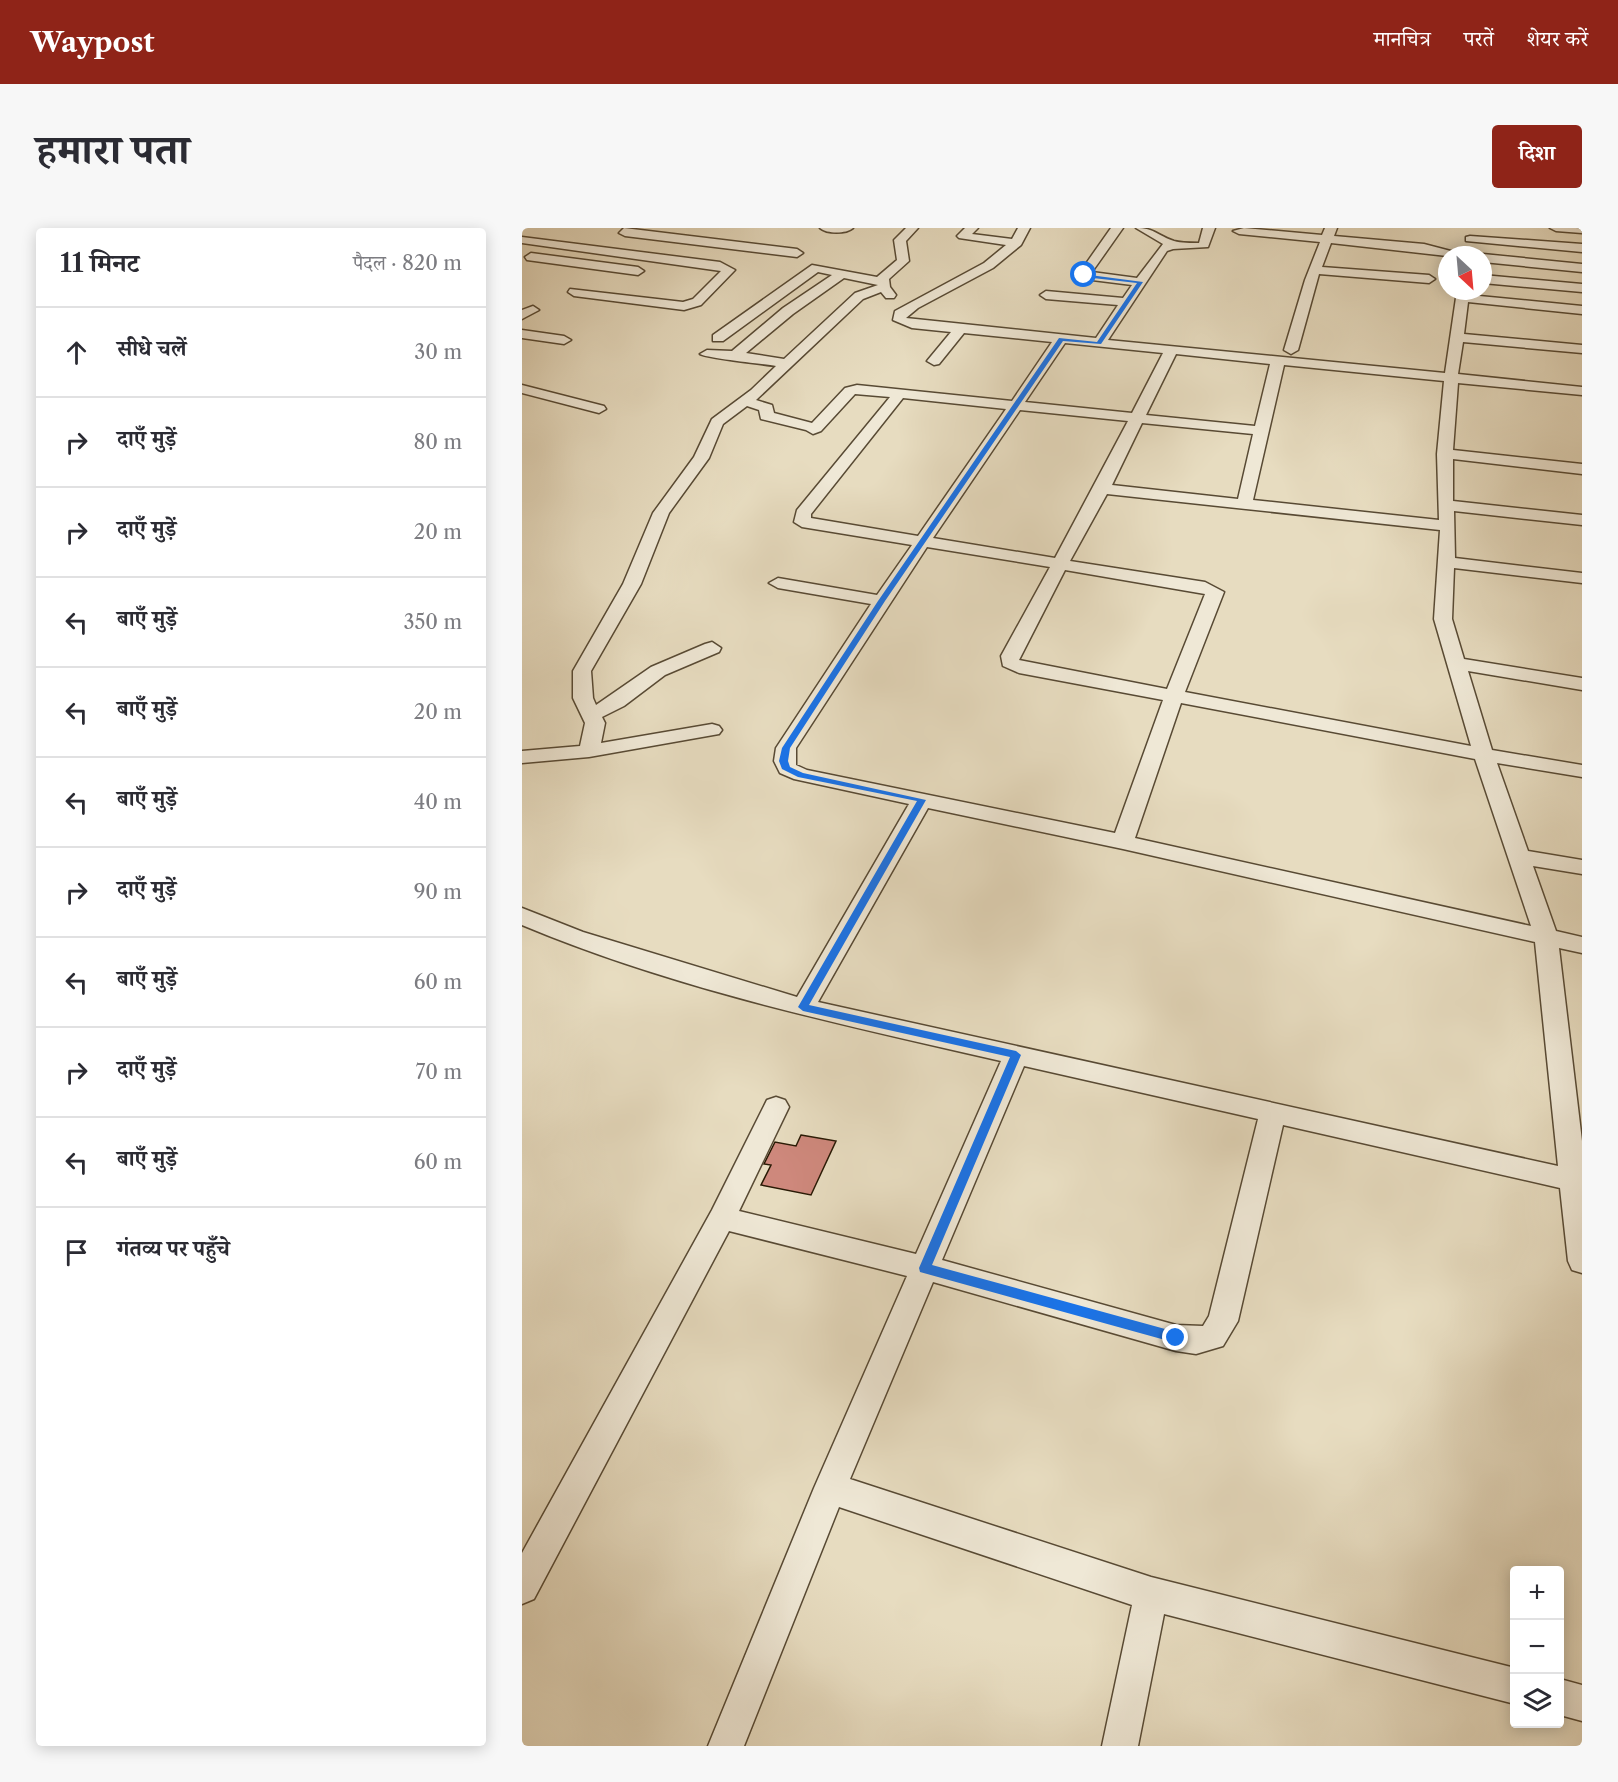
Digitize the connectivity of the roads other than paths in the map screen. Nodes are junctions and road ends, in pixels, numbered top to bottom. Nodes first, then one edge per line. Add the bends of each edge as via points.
1 (630, 228) edge
2 (700, 228) edge
3 (826, 228) edge
4 (847, 228) edge
5 (912, 228) edge
6 (972, 228) edge
7 (1024, 228) edge
8 (1117, 228) edge
9 (1142, 228) edge
10 (1209, 228) edge
11 (1556, 228) edge
12 (1582, 230) edge
13 (1239, 231) dead end
14 (563, 233) dead end
15 (1329, 233) edge
16 (1471, 233) edge
17 (684, 238) junction
18 (522, 240) edge
19 (547, 243) junction
20 (1017, 243) junction
21 (1172, 245) junction
22 (1582, 248) edge
23 (1438, 251) edge
24 (797, 253) dead end
25 (524, 256) edge
26 (656, 257) junction
27 (1492, 259) edge
28 (1582, 268) edge
29 (1315, 270) junction
30 (638, 272) junction
31 (843, 273) junction
32 (1429, 279) dead end
33 (1492, 280) edge
34 (1140, 282) junction
35 (883, 284) junction
36 (1582, 288) edge
37 (574, 292) dead end
38 (1046, 295) dead end
39 (606, 297) junction
40 (1492, 299) edge
41 (1462, 300) edge
42 (1127, 302) junction
43 (1573, 313) edge
44 (900, 314) junction
45 (1462, 327) junction
46 (961, 328) junction
47 (522, 334) edge
48 (718, 338) dead end
49 (1061, 339) junction
50 (564, 340) dead end
51 (1099, 343) junction
52 (1582, 349) edge
53 (1172, 350) junction
54 (1292, 350) dead end
55 (706, 354) dead end
56 (735, 355) junction
57 (934, 361) dead end
58 (1278, 361) junction
59 (786, 364) junction
60 (1451, 378) junction
61 (522, 389) edge
62 (1582, 391) edge
63 (900, 393) junction
64 (746, 401) junction
65 (1014, 406) junction
66 (599, 409) dead end
67 (1136, 419) junction
68 (1263, 431) junction
69 (1445, 454) junction
70 (1582, 469) edge
71 (1102, 489) junction
72 (1244, 504) junction
73 (1445, 505) junction
74 (1582, 520) edge
75 (1448, 526) junction
76 (923, 542) junction
77 (1446, 562) junction
78 (1060, 564) junction
79 (1582, 578) edge
80 (778, 584) dead end
81 (882, 601) junction
82 (712, 648) dead end
83 (1456, 663) junction
84 (1582, 684) edge
85 (1174, 695) junction
86 (592, 715) junction
87 (712, 730) dead end
88 (589, 751) junction
89 (1484, 755) junction
90 (522, 757) edge
91 (1582, 771) edge
92 (922, 800) junction
93 (1123, 842) junction
94 (1519, 857) junction
95 (1582, 867) edge
96 (522, 916) edge
97 (1546, 936) junction
98 (1582, 945) edge
99 (803, 1007) junction
100 (1016, 1055) junction
101 (776, 1107) dead end
102 (1273, 1112) junction
103 (1578, 1181) edge
104 (722, 1218) junction
105 (1582, 1261) edge
106 (925, 1268) junction
107 (830, 1488) junction
108 (522, 1587) edge
109 (1151, 1594) junction
110 (1510, 1685) edge
111 (1564, 1698) edge
112 (1582, 1703) edge
113 (726, 1746) edge
114 (1120, 1746) edge

1 - 17 street via 626,233
2 - 17 street
3 - 4 street
5 - 35 street via 900,240 903,261 886,274
6 - 20 street via 963,236
7 - 20 street
8 - 34 street via 1084,275
9 - 21 street
10 - 21 street via 1204,246
11 - 12 street
13 - 15 street
14 - 19 street
15 - 23 street
15 - 29 street
16 - 22 street
17 - 24 street
17 - 26 street
18 - 19 street
19 - 25 street
19 - 26 street
20 - 44 street via 962,280
21 - 34 street via 1163,249
25 - 30 street
26 - 30 street
26 - 39 street via 729,270 692,304 674,306
27 - 28 street
29 - 32 street
29 - 54 street
30 - 39 street
31 - 35 street
31 - 48 street via 816,268
31 - 56 street
33 - 36 street
34 - 42 street
35 - 44 street
35 - 59 street via 859,296
37 - 39 street
38 - 42 street
40 - 43 street
41 - 45 street
42 - 51 street
44 - 46 street via 899,320 904,323
45 - 52 street
45 - 60 street
46 - 49 street
46 - 57 street
47 - 50 street
49 - 51 street
49 - 65 street
51 - 53 street
53 - 58 street
53 - 67 street
55 - 56 street
56 - 59 street
58 - 60 street
58 - 68 street
59 - 64 street
60 - 62 street
60 - 69 street
61 - 66 street
63 - 64 street via 852,390 814,429 766,416 767,408
63 - 65 street
63 - 76 street via 801,518 808,524
64 - 86 street via 717,422 701,458 661,513 632,584 589,655 581,686
65 - 67 street
65 - 76 street
67 - 68 street
67 - 71 street
68 - 72 street
69 - 70 street
69 - 73 street
71 - 72 street
71 - 78 street
72 - 75 street
73 - 74 street
73 - 75 street
75 - 77 street
76 - 78 street
76 - 81 street
77 - 79 street
77 - 83 street via 1443,619
78 - 85 street via 1205,587 1215,592
78 - 85 street via 1010,662 1019,667
80 - 81 street
81 - 92 street via 786,748 784,761 787,769 801,775
82 - 86 street via 658,671 626,696
83 - 84 street
83 - 89 street
85 - 89 street
85 - 93 street
86 - 88 street via 596,723
87 - 88 street
88 - 90 street
89 - 91 street
89 - 94 street
92 - 93 street
92 - 99 street
93 - 97 street
94 - 95 street
94 - 97 street
96 - 99 street via 575,938
97 - 98 street
97 - 103 street
99 - 100 street
100 - 102 street
100 - 106 street
101 - 104 street
102 - 103 street
102 - 106 street via 1223,1321 1212,1337 1196,1341 1176,1338
103 - 105 street
104 - 106 street
104 - 108 street
106 - 107 street
107 - 109 street
107 - 113 street
109 - 110 street
109 - 114 street
111 - 112 street

